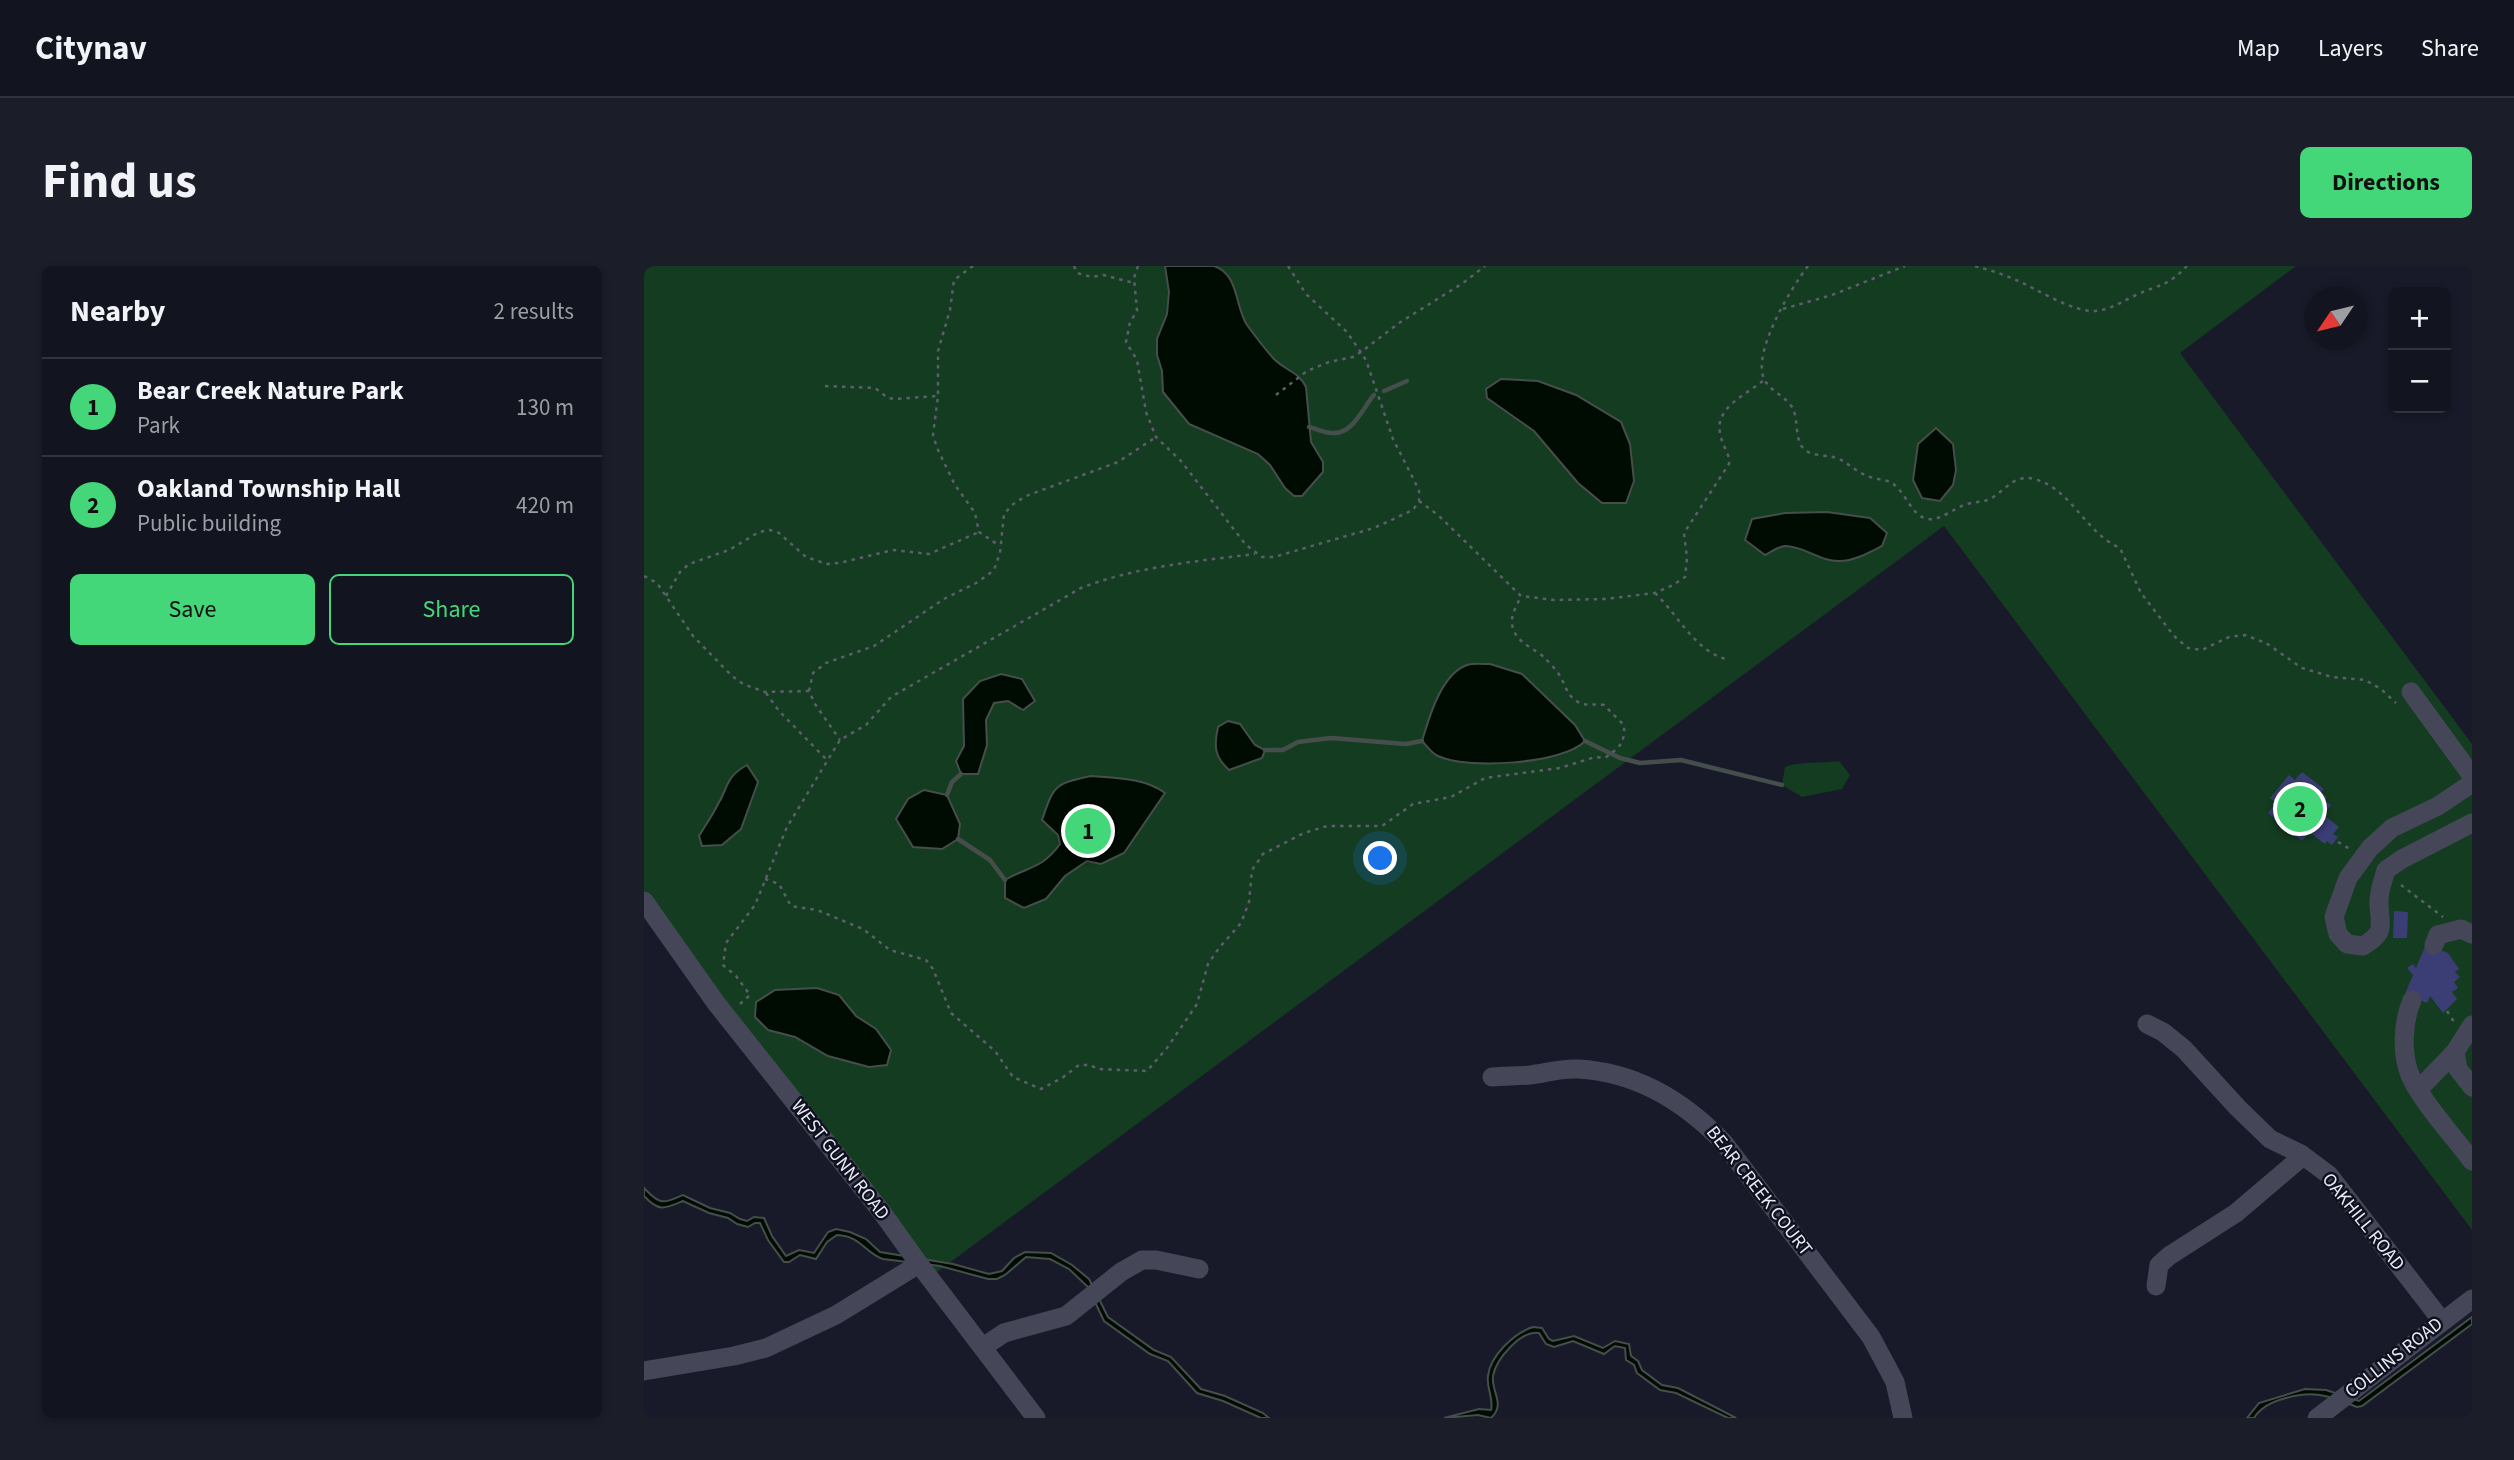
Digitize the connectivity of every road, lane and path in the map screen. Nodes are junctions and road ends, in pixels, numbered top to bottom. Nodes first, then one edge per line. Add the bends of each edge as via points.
1 (973, 266) edge
2 (1074, 266) edge
3 (1138, 266) edge
4 (1288, 266) edge
5 (1485, 266) edge
6 (1808, 266) edge
7 (1905, 266) edge
8 (1975, 266) edge
9 (2188, 266) edge
10 (1134, 283) junction
11 (1783, 310) junction
12 (1362, 352) junction
13 (1764, 380) junction
14 (825, 386) dead end
15 (1276, 395) dead end
16 (937, 396) junction
17 (1156, 437) junction
18 (1419, 501) junction
19 (979, 532) junction
20 (1000, 546) junction
21 (1255, 554) junction
22 (644, 576) edge
23 (1655, 593) junction
24 (1521, 596) junction
25 (666, 597) junction
26 (1729, 660) dead end
27 (809, 691) junction
28 (765, 692) junction
29 (2405, 699) joint
30 (840, 740) junction
31 (827, 760) junction
32 (2472, 776) edge
33 (2472, 783) edge
34 (2472, 823) edge
35 (765, 879) junction
36 (644, 901) edge
37 (2472, 934) edge
38 (2434, 945) dead end
39 (2412, 1000) dead end
40 (727, 1016) junction
41 (2147, 1024) dead end
42 (2472, 1026) edge
43 (2455, 1052) junction
44 (1492, 1077) dead end
45 (2472, 1087) edge
46 (2419, 1089) junction
47 (2302, 1156) junction
48 (2472, 1161) edge
49 (919, 1264) junction
50 (1199, 1269) dead end
51 (2156, 1286) dead end
52 (2472, 1299) edge
53 (2442, 1321) junction
54 (983, 1347) junction
55 (644, 1371) edge
56 (1036, 1418) edge
57 (1903, 1418) edge
58 (2317, 1418) edge

1 - 16 path via 954,280 938,351
2 - 10 path via 1084,276 1103,275
3 - 10 path
4 - 12 path via 1306,294 1348,332
5 - 12 path
6 - 11 path
7 - 11 path
8 - 9 path via 2094,312 2159,288
10 - 17 path via 1137,311 1126,342 1137,360 1146,412
11 - 13 path via 1762,356
12 - 15 path via 1307,372
12 - 18 path
13 - 23 path via 1723,411 1718,423 1729,464 1684,533 1685,577
13 - 29 path via 1793,410 1803,448 1890,482 1928,519 1971,502 1981,503 2025,477 2036,479 2052,486 2107,542 2120,548 2141,593 2188,648 2202,650 2245,635 2266,643 2302,668 2365,680
14 - 16 path via 875,388 896,399
16 - 19 path via 933,428 937,448 975,513
17 - 20 path via 1118,462 1012,505 1004,514
17 - 21 path via 1181,461
18 - 21 path via 1413,510 1383,524 1296,553
18 - 24 path
19 - 20 path
19 - 25 path via 929,554 893,550 827,564 806,557 779,533 759,532 689,564
20 - 27 path via 998,562 988,575 944,598 874,646 825,663 813,673
21 - 30 path via 1163,568 1081,588 891,697 866,725
22 - 25 path via 657,583
23 - 24 path via 1605,599
23 - 26 path via 1700,646
24 - 35 path via 1511,619 1513,631 1545,659 1576,701 1604,705 1624,725 1621,746 1605,758 1485,778 1451,797 1413,804 1382,826 1327,826 1263,854 1252,870 1249,902 1241,923 1208,964 1197,1004 1147,1071 1079,1065 1041,1088 1013,1077 995,1051 951,1013 926,960 890,950 863,929 817,910 791,906 779,884
25 - 28 path via 693,636 732,676
27 - 28 path
27 - 30 path
28 - 31 path
29 - 32 street
30 - 31 path
31 - 35 path via 787,827
33 - 34 street via 2392,828 2370,848 2348,878 2334,917 2338,934 2347,944 2363,946 2376,938 2382,922 2379,902 2386,870
35 - 40 path via 755,905 726,943 723,965 750,995
36 - 40 street, WEST GUNN ROAD
37 - 38 street via 2461,929 2438,935
39 - 46 street via 2404,1043 2410,1075
40 - 49 street, WEST GUNN ROAD
41 - 47 street, OAKHILL ROAD via 2184,1049 2270,1139
42 - 43 street
43 - 45 street via 2458,1069
43 - 46 street
44 - 57 street, BEAR CREEK COURT via 1600,1071 1641,1083 1701,1119 1871,1337 1895,1382
46 - 48 street
47 - 51 street via 2236,1213 2169,1256 2159,1265
47 - 53 street, OAKHILL ROAD via 2329,1175
49 - 54 street, WEST GUNN ROAD
49 - 55 street via 836,1315 766,1348
50 - 54 street via 1142,1260 1066,1316 1004,1333
52 - 53 street, COLLINS ROAD
53 - 58 street, COLLINS ROAD
54 - 56 street, WEST GUNN ROAD

